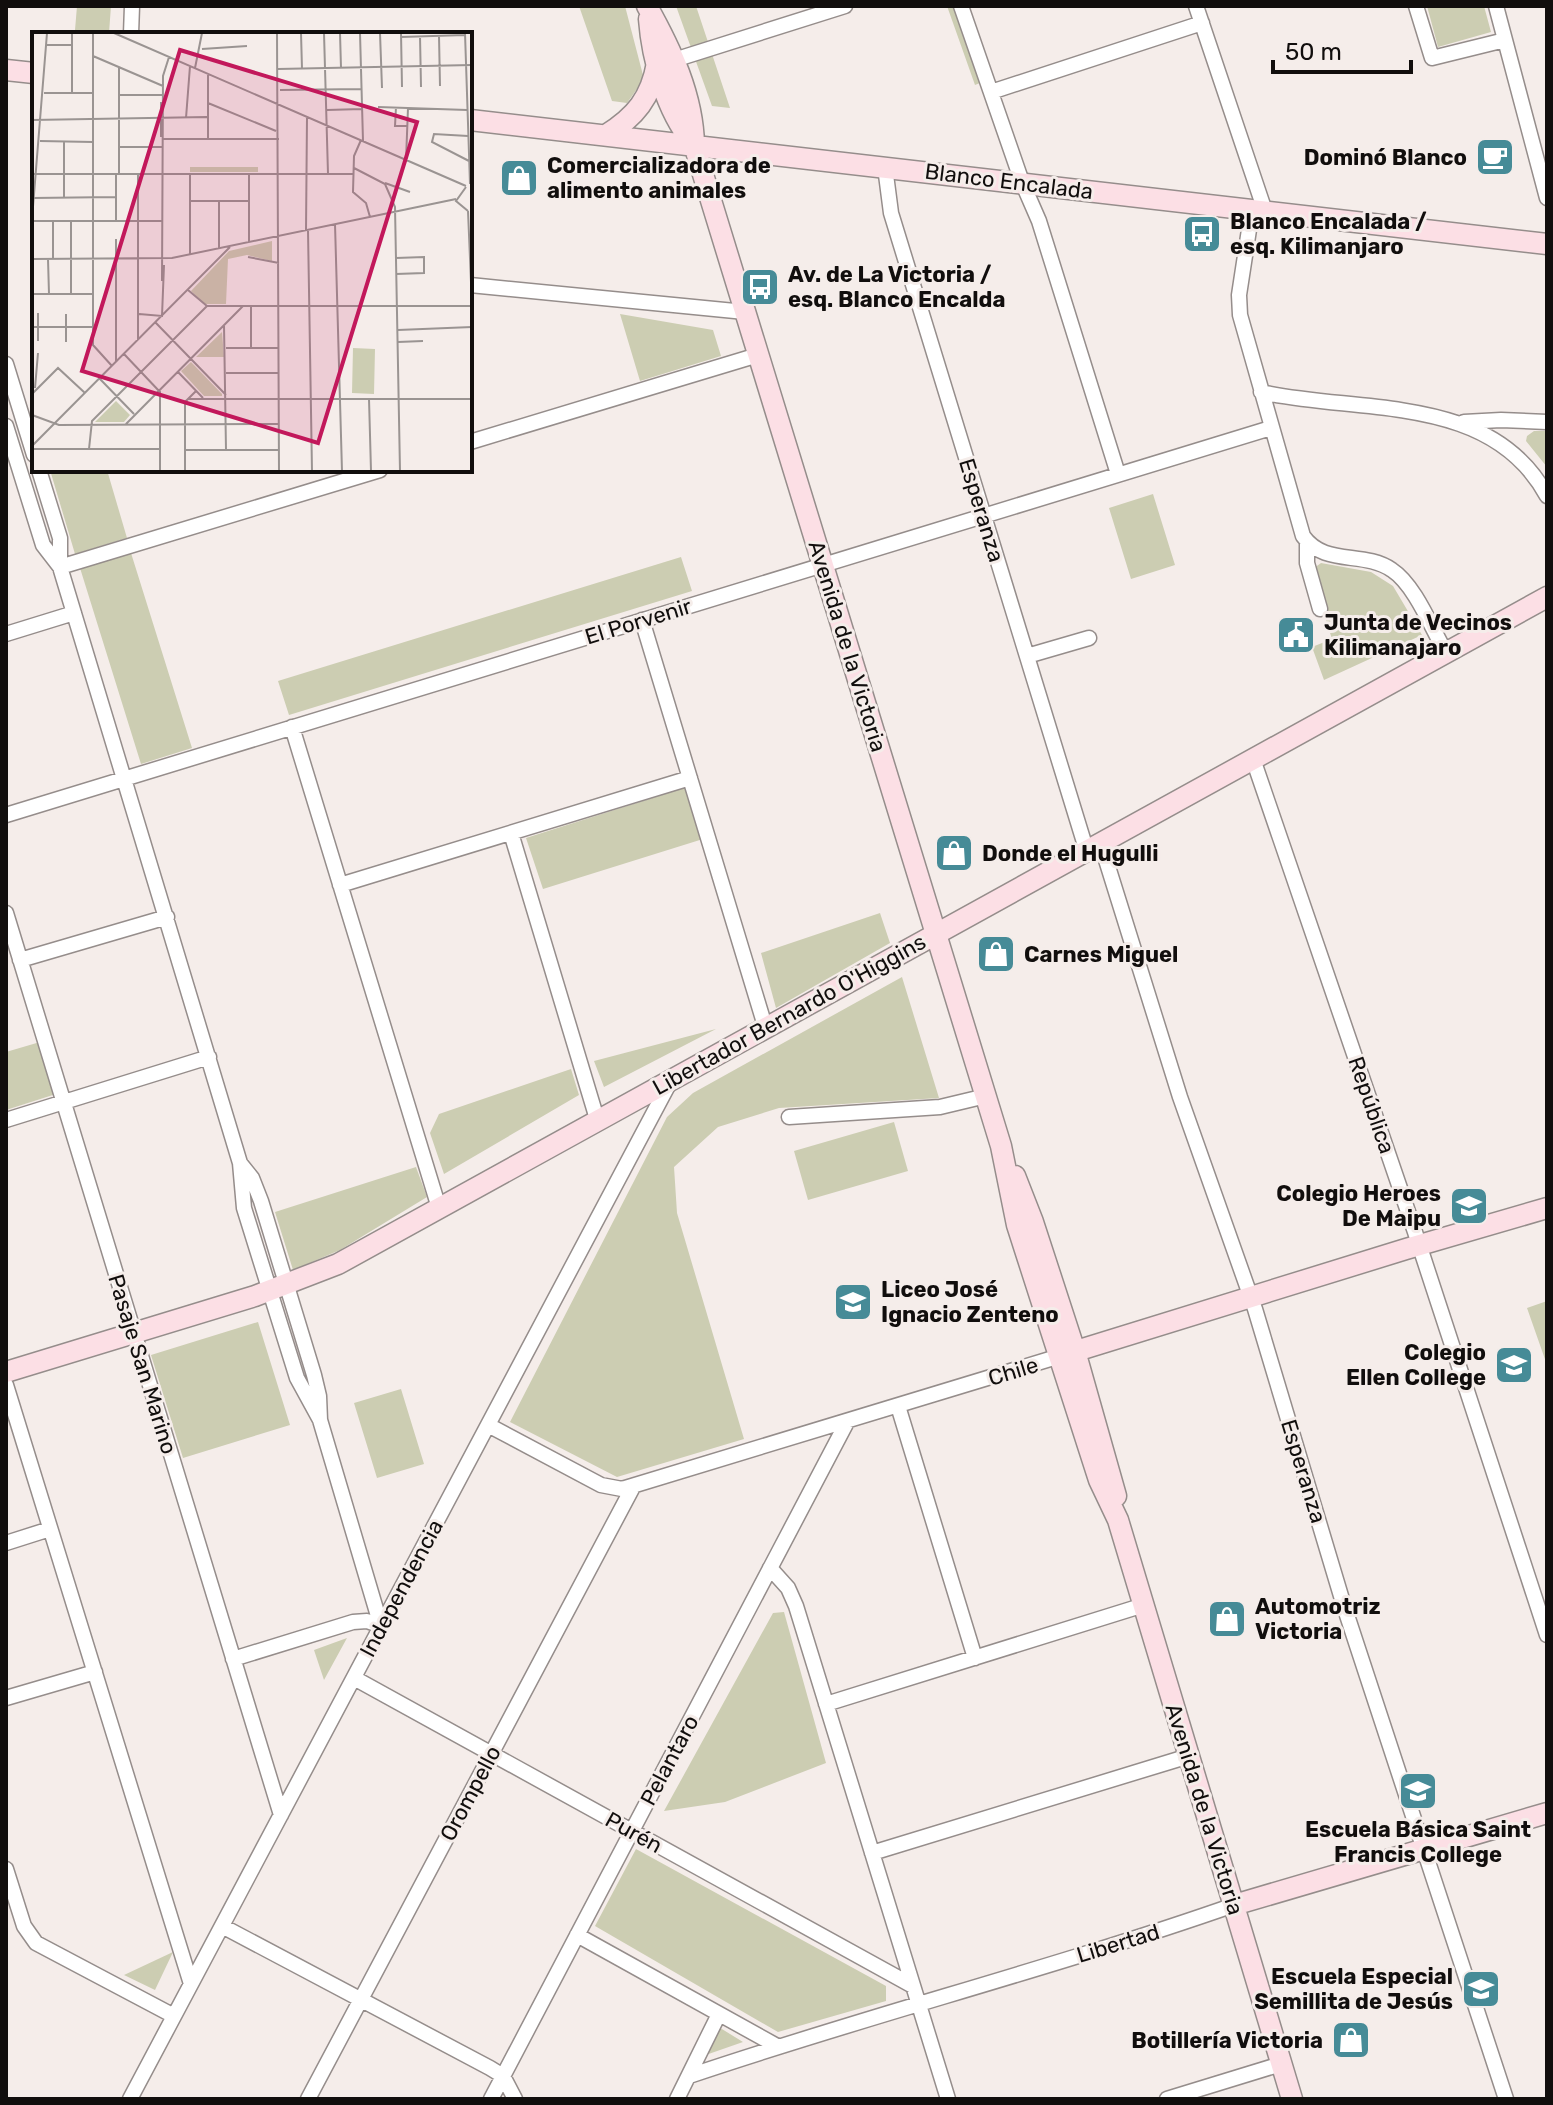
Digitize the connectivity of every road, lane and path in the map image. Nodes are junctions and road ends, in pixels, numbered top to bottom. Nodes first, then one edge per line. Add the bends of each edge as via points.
1 (132, 6) edge
2 (647, 6) edge
3 (845, 6) edge
4 (961, 6) edge
5 (1416, 6) edge
6 (1496, 6) edge
7 (1200, 11) edge
8 (131, 32) edge
9 (1505, 40) junction
10 (665, 62) junction
11 (6, 70) edge
12 (32, 73) edge
13 (991, 92) junction
14 (472, 120) edge
15 (606, 135) junction
16 (694, 145) junction
17 (885, 167) junction
18 (1022, 182) junction
19 (1547, 198) edge
20 (1258, 210) junction
21 (1547, 244) edge
22 (472, 285) edge
23 (745, 312) junction
24 (758, 355) junction
25 (6, 364) edge
26 (1261, 392) junction
27 (1459, 422) junction
28 (1547, 422) edge
29 (6, 426) edge
30 (1271, 428) junction
31 (472, 441) edge
32 (32, 442) edge
33 (32, 445) edge
34 (10, 452) edge
35 (40, 472) edge
36 (366, 472) edge
37 (1118, 474) junction
38 (331, 477) edge
39 (1547, 496) edge
40 (984, 515) junction
41 (1307, 542) junction
42 (823, 565) junction
43 (60, 567) junction
44 (1547, 597) edge
45 (1320, 609) dead end
46 (74, 613) junction
47 (642, 620) junction
48 (6, 634) edge
49 (1089, 638) dead end
50 (1446, 653) junction
51 (1027, 656) junction
52 (292, 727) junction
53 (1253, 759) junction
54 (125, 778) junction
55 (690, 778) junction
56 (6, 815) edge
57 (511, 833) junction
58 (1094, 848) junction
59 (340, 885) junction
60 (6, 913) edge
61 (167, 917) junction
62 (936, 933) junction
63 (20, 960) junction
64 (765, 1026) junction
65 (209, 1057) junction
66 (672, 1078) junction
67 (986, 1096) junction
68 (64, 1102) junction
69 (789, 1117) dead end
70 (597, 1119) junction
71 (6, 1120) edge
72 (439, 1208) junction
73 (1547, 1208) edge
74 (1419, 1246) junction
75 (278, 1288) junction
76 (1251, 1296) junction
77 (134, 1334) junction
78 (1067, 1354) junction
79 (6, 1372) edge
80 (6, 1385) edge
81 (898, 1406) junction
82 (847, 1422) junction
83 (488, 1425) junction
84 (633, 1487) junction
85 (50, 1529) junction
86 (6, 1543) edge
87 (770, 1568) junction
88 (1144, 1605) junction
89 (381, 1626) junction
90 (1547, 1635) edge
91 (975, 1658) junction
92 (233, 1659) junction
93 (95, 1672) junction
94 (354, 1678) junction
95 (6, 1698) edge
96 (826, 1704) junction
97 (491, 1753) junction
98 (1189, 1756) junction
99 (1547, 1813) edge
100 (281, 1815) junction
101 (632, 1831) junction
102 (1425, 1848) junction
103 (872, 1853) junction
104 (6, 1869) edge
105 (1234, 1905) junction
106 (222, 1926) junction
107 (577, 1935) junction
108 (191, 1984) junction
109 (913, 1986) junction
110 (360, 1999) junction
111 (919, 2005) junction
112 (719, 2014) junction
113 (174, 2016) junction
114 (777, 2046) junction
115 (1281, 2064) junction
116 (503, 2076) junction
117 (689, 2076) junction
118 (130, 2099) edge
119 (308, 2099) edge
120 (491, 2099) edge
121 (515, 2099) edge
122 (677, 2099) edge
123 (948, 2099) edge
124 (1167, 2099) edge
125 (1292, 2099) edge
126 (1506, 2099) edge

1 - 8 street
2 - 10 street, Avenida de la Victoria
3 - 10 street
4 - 13 street
5 - 9 street via 1432,58
6 - 9 street
7 - 13 street
7 - 20 street
9 - 19 street
10 - 15 street via 645,101
10 - 16 street, Avenida de la Victoria via 682,128
11 - 12 street
13 - 18 street
14 - 15 street, Blanco Encalada
15 - 16 street, Blanco Encalada
16 - 17 street, Blanco Encalada
16 - 23 street, Avenida de la Victoria
17 - 18 street, Blanco Encalada
17 - 40 street, Esperanza via 891,213
18 - 20 street, Blanco Encalada
18 - 37 street
20 - 21 street, Blanco Encalada
20 - 26 street via 1239,305
22 - 23 street
23 - 24 street, Avenida de la Victoria
24 - 31 street
24 - 42 street, Avenida de la Victoria
25 - 32 street
26 - 27 street
26 - 30 street
27 - 28 street
27 - 39 street via 1511,452
29 - 34 street
30 - 37 street, El Porvenir
30 - 41 street
33 - 34 street
34 - 43 street via 43,545
35 - 43 street via 60,538
36 - 38 street
37 - 40 street, El Porvenir
38 - 43 street
40 - 42 street, El Porvenir
40 - 51 street, Esperanza
41 - 45 street via 1307,563
41 - 50 street via 1329,556 1375,561 1398,574
42 - 47 street, El Porvenir
42 - 62 street, Avenida de la Victoria
43 - 46 street
44 - 50 street, Libertador Bernardo O'Higgins
46 - 48 street
46 - 54 street
47 - 52 street, El Porvenir
47 - 55 street
49 - 51 street
50 - 53 street, Libertador Bernardo O'Higgins
51 - 58 street, Esperanza
52 - 54 street, El Porvenir
52 - 59 street
53 - 58 street, Libertador Bernardo O'Higgins
53 - 74 street, República
54 - 56 street, El Porvenir
54 - 61 street
55 - 57 street
55 - 64 street
57 - 59 street
57 - 70 street
58 - 62 street, Libertador Bernardo O'Higgins
58 - 76 street, Esperanza
59 - 72 street
60 - 63 street, Pasaje San Marino
61 - 63 street
61 - 65 street
62 - 64 street, Libertador Bernardo O'Higgins
62 - 67 street, Avenida de la Victoria
63 - 68 street, Pasaje San Marino
64 - 66 street, Libertador Bernardo O'Higgins
65 - 68 street
65 - 75 street via 240,1163 244,1208
66 - 70 street, Libertador Bernardo O'Higgins
66 - 83 street, Independencia
67 - 69 street via 940,1107
67 - 78 street, Avenida de la Victoria via 1017,1225
68 - 71 street
68 - 77 street, Pasaje San Marino
70 - 72 street, Libertador Bernardo O'Higgins
72 - 75 street, Libertador Bernardo O'Higgins via 338,1264
73 - 74 street, Chile
74 - 76 street, Chile
74 - 90 street, República
75 - 77 street, Libertador Bernardo O'Higgins
75 - 89 street via 301,1388 320,1420
76 - 78 street, Chile
76 - 102 street, Esperanza via 1344,1606
77 - 79 street, Libertador Bernardo O'Higgins
77 - 92 street, Pasaje San Marino
78 - 81 street, Chile
78 - 88 street, Avenida de la Victoria via 1099,1480 1118,1520
80 - 85 street
81 - 82 street, Chile
81 - 91 street
82 - 84 street, Chile
82 - 87 street, Pelantaro
83 - 84 street, Chile via 601,1485
83 - 89 street, Independencia
84 - 97 street, Orompello
85 - 86 street
85 - 93 street
87 - 96 street via 792,1597
87 - 101 street, Pelantaro
88 - 91 street
88 - 98 street, Avenida de la Victoria
89 - 92 street via 353,1622
89 - 94 street, Independencia
91 - 96 street
92 - 100 street, Pasaje San Marino
93 - 95 street
93 - 108 street
94 - 97 street, Purén
94 - 100 street, Independencia
96 - 103 street
97 - 101 street, Purén
97 - 110 street, Orompello
98 - 103 street
98 - 105 street, Avenida de la Victoria
99 - 102 street, Libertad
100 - 106 street, Independencia
101 - 107 street, Pelantaro
101 - 109 street, Purén
102 - 105 street, Libertad
102 - 126 street, Esperanza
103 - 109 street
104 - 113 street via 24,1926 36,1943
105 - 111 street, Libertad
105 - 115 street, Avenida de la Victoria
106 - 108 street, Independencia
106 - 110 street
107 - 112 street
107 - 116 street, Pelantaro
108 - 113 street, Independencia
109 - 111 street
110 - 116 street
110 - 119 street, Orompello
111 - 114 street, Libertad
111 - 123 street
112 - 114 street
112 - 117 street
113 - 118 street, Independencia
114 - 117 street, Libertad
115 - 124 street
115 - 125 street, Avenida de la Victoria
116 - 120 street, Pelantaro
116 - 121 street
117 - 122 street

